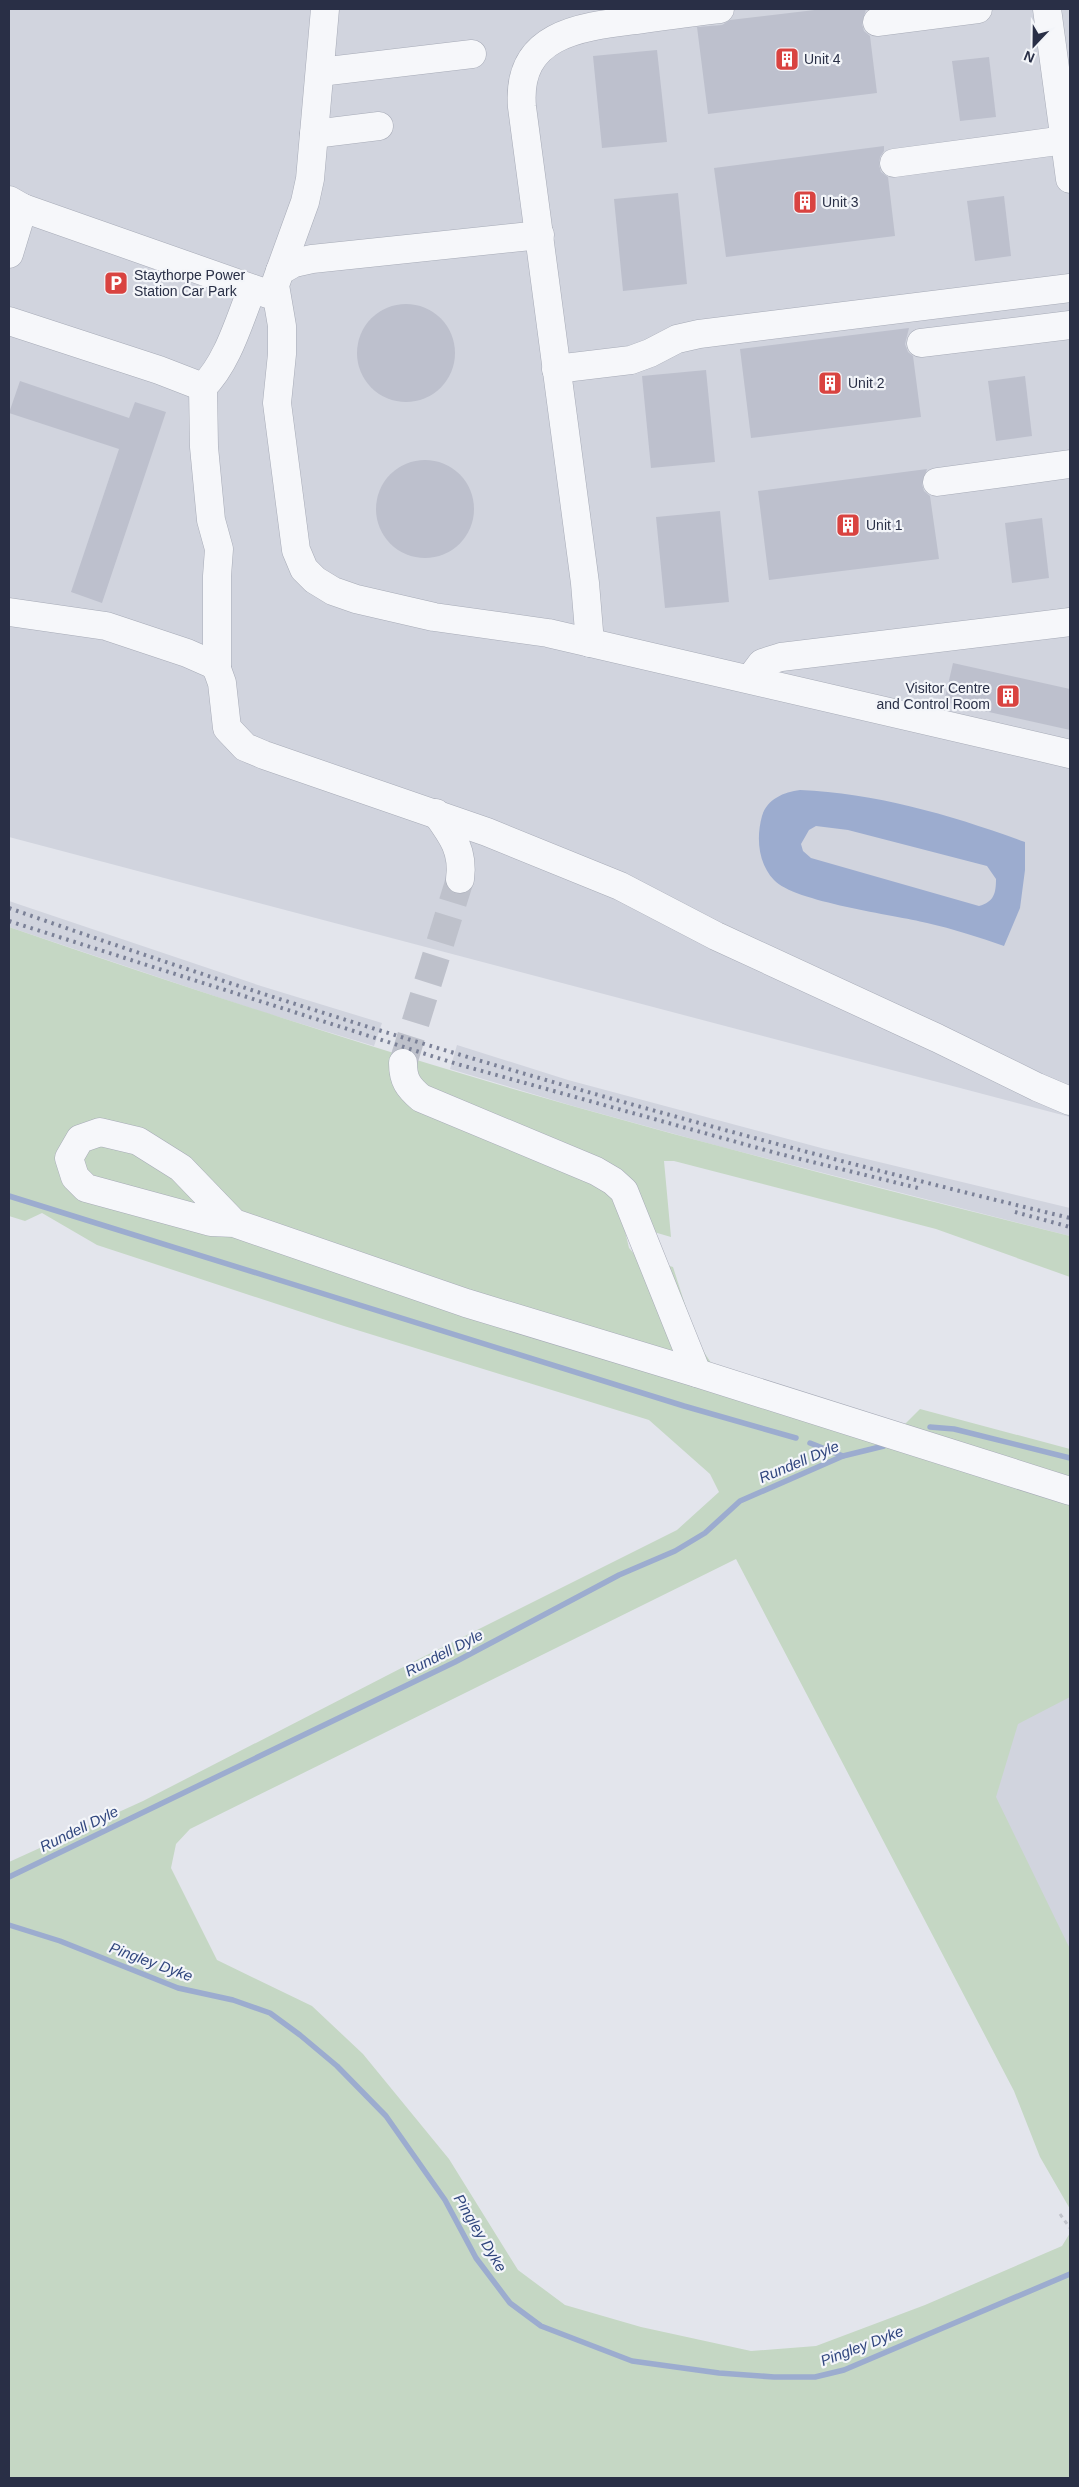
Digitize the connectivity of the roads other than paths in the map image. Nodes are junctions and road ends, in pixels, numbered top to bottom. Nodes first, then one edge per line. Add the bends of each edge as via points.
1 (325, 9) edge
2 (720, 9) edge
3 (978, 9) edge
4 (1047, 9) edge
5 (877, 22) dead end
6 (472, 54) dead end
7 (320, 72) junction
8 (379, 126) dead end
9 (1066, 128) edge
10 (314, 134) junction
11 (894, 162) dead end
12 (1070, 179) edge
13 (16, 204) edge
14 (540, 235) junction
15 (9, 254) edge
16 (270, 286) junction
17 (1070, 288) edge
18 (9, 321) edge
19 (1070, 325) edge
20 (921, 343) dead end
21 (556, 369) junction
22 (203, 387) junction
23 (1070, 464) edge
24 (937, 482) dead end
25 (9, 612) edge
26 (1070, 622) edge
27 (590, 643) junction
28 (217, 669) junction
29 (750, 679) junction
30 (1070, 754) edge
31 (436, 814) junction
32 (460, 879) tunnel mouth
33 (403, 1063) tunnel mouth
34 (1070, 1101) edge
35 (234, 1223) junction
36 (697, 1372) junction
37 (1070, 1491) edge

1 - 7 lane
2 - 14 lane via 576,29 552,40 538,51 528,64 520,93
3 - 5 lane
4 - 9 lane
6 - 7 lane
7 - 10 lane
8 - 10 lane
9 - 11 lane
9 - 12 lane
10 - 16 lane via 305,202
13 - 15 lane
13 - 16 lane
14 - 16 lane via 312,259 294,263
14 - 21 lane
16 - 22 lane
16 - 27 lane via 282,326 277,403 296,550 304,569 315,580 356,599 434,617 528,630
17 - 21 lane via 699,334 677,339 631,360
18 - 22 lane
19 - 20 lane
21 - 27 lane
22 - 28 lane via 211,520 219,549
23 - 24 lane
25 - 28 lane via 106,626 201,658
26 - 29 lane via 781,657 762,663
27 - 29 lane
28 - 31 lane via 222,683 226,728 245,746
29 - 30 lane
31 - 32 lane via 458,849 462,864
31 - 34 lane via 620,886 716,936
33 - 36 lane via 408,1087 421,1098 596,1171 624,1191
35 - 35 lane via 211,1222 86,1188 75,1177 69,1158 80,1139 100,1132 138,1141 181,1168
35 - 36 lane via 466,1303
36 - 37 lane

